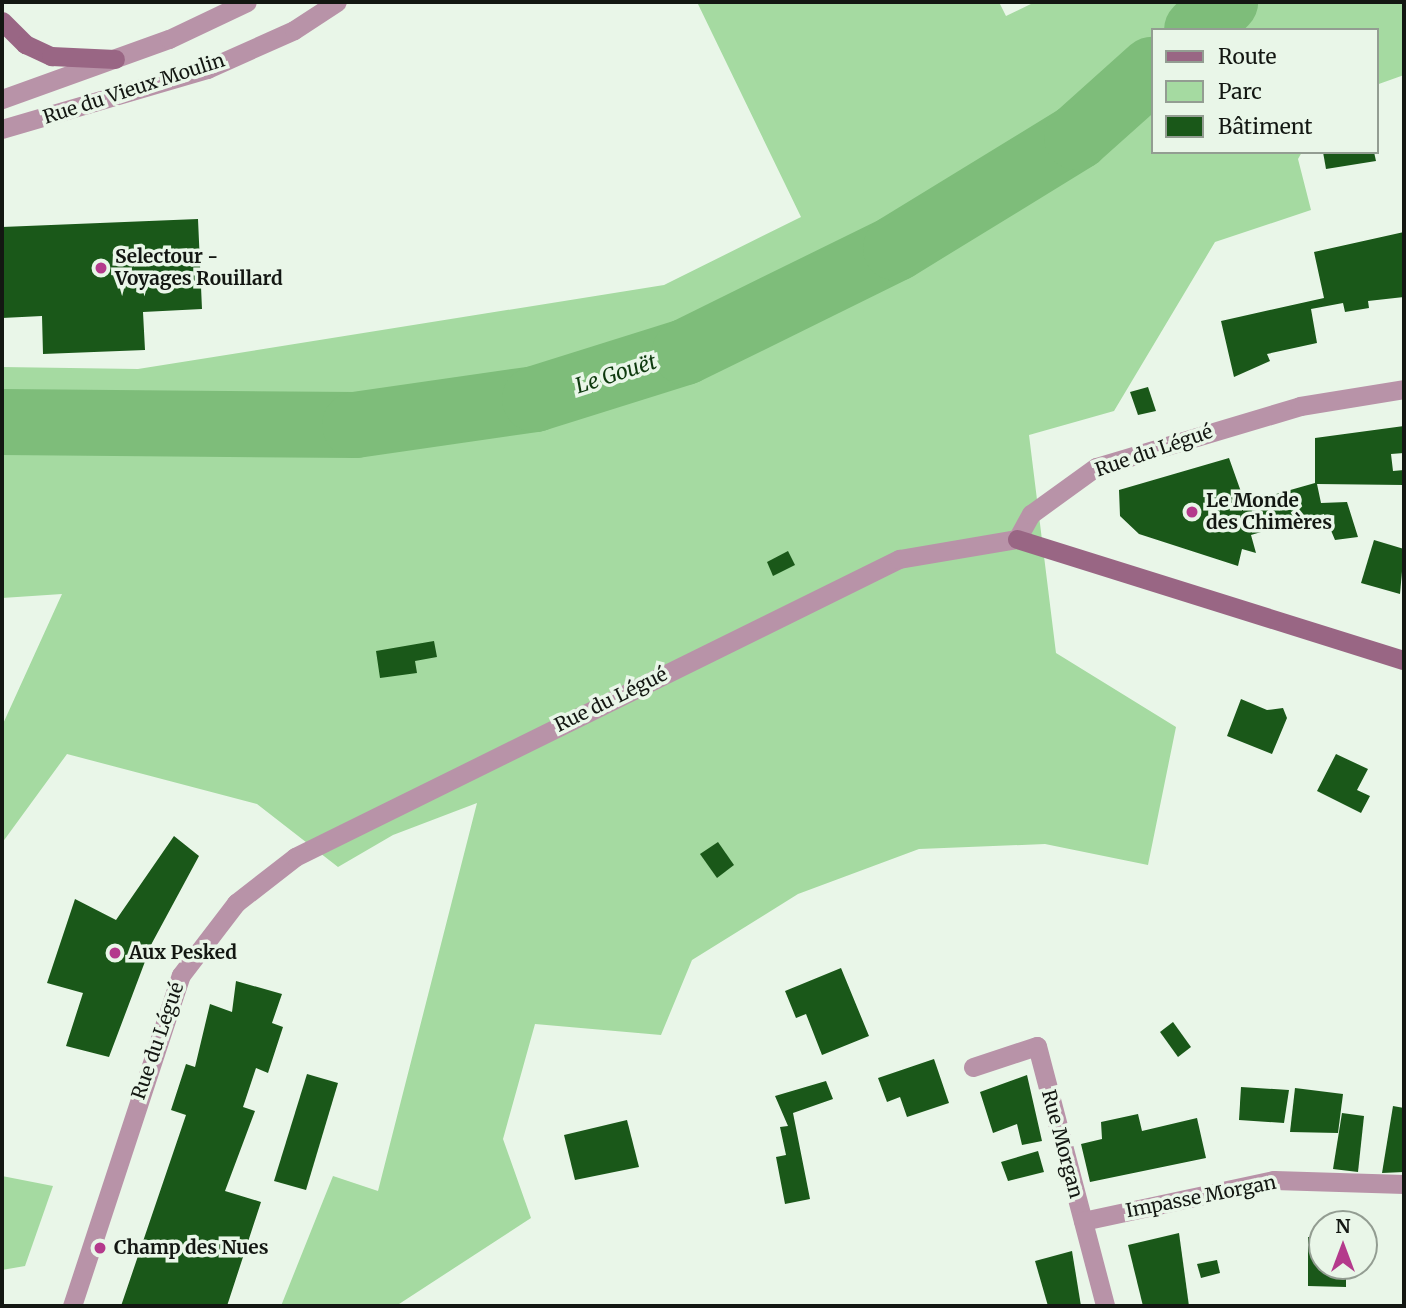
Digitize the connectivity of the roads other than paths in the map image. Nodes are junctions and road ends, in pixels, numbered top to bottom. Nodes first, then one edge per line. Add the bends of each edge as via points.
1 (247, 2) edge
2 (337, 2) edge
3 (2, 21) edge
4 (115, 59) junction
5 (2, 99) edge
6 (2, 130) edge
7 (1404, 389) edge
8 (1017, 539) junction
9 (1404, 660) edge
10 (973, 1067) dead end
11 (1404, 1184) edge
12 (1083, 1221) junction
13 (72, 1306) edge
14 (1105, 1306) edge

1 - 4 street, Rue du Vieux Moulin
2 - 6 street, Rue du Vieux Moulin via 294,30 206,69
3 - 4 main road via 24,44 51,56
4 - 5 street, Rue du Vieux Moulin
7 - 8 street, Rue du Légué via 1300,406 1096,467 1031,514
8 - 9 main road
8 - 13 street, Rue du Légué via 899,559 331,837 263,880 236,903 181,975
10 - 12 street, Rue Morgan via 1037,1046
11 - 12 street, Impasse Morgan via 1274,1180
12 - 14 street, Rue Morgan

